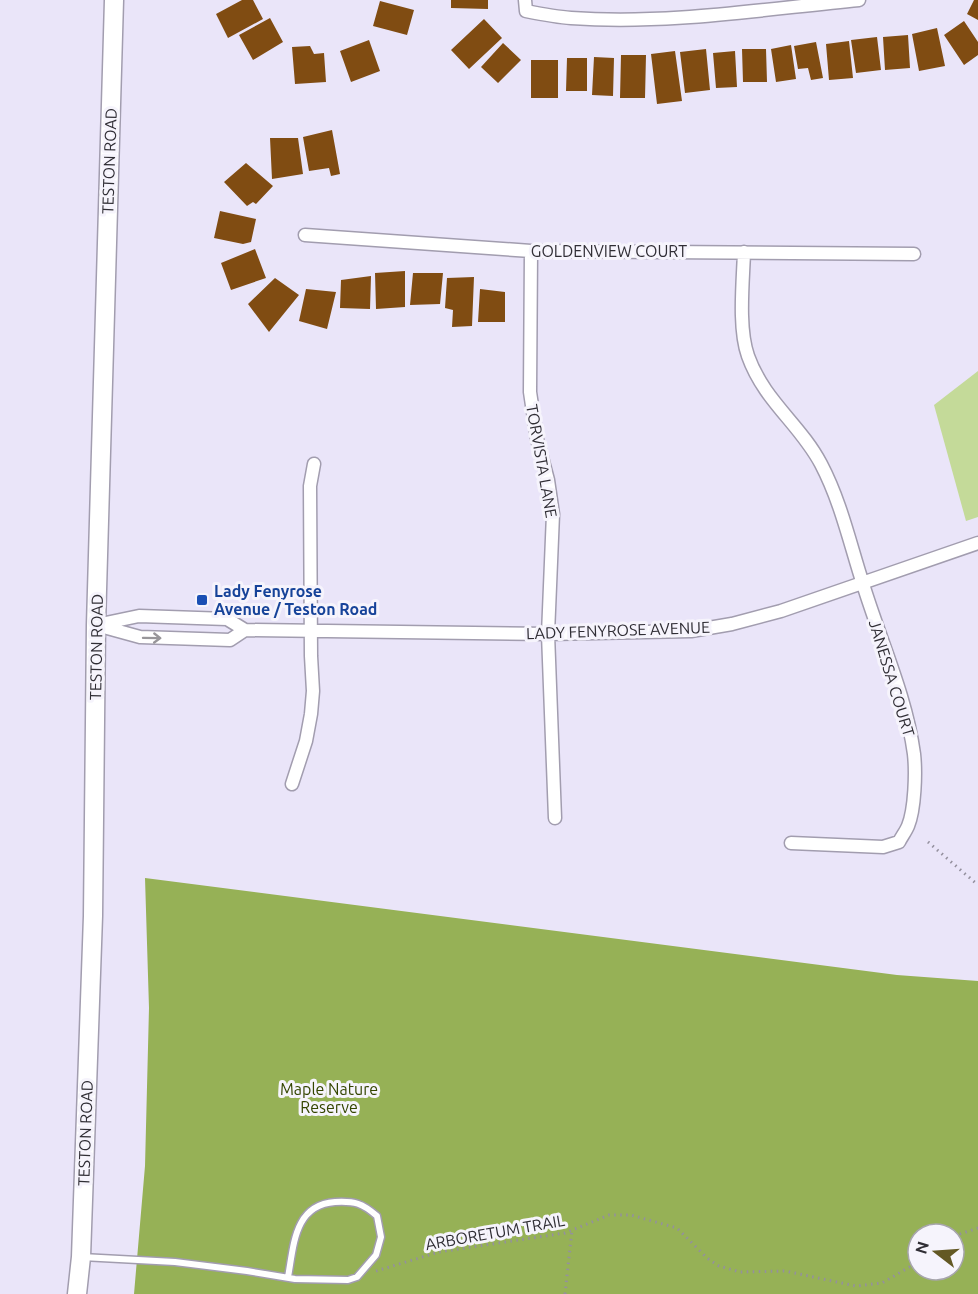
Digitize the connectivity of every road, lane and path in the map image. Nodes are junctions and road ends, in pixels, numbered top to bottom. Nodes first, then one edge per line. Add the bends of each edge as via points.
1 (114, 0) edge
2 (525, 0) edge
3 (859, 0) edge
4 (305, 235) dead end
5 (531, 251) junction
6 (744, 252) junction
7 (914, 254) dead end
8 (314, 464) dead end
9 (978, 543) edge
10 (862, 584) junction
11 (96, 625) junction
12 (245, 630) junction
13 (310, 630) junction
14 (548, 634) junction
15 (292, 784) dead end
16 (555, 818) dead end
17 (928, 842) dead end
18 (791, 843) dead end
19 (978, 885) edge
20 (572, 1230) junction
21 (81, 1257) junction
22 (906, 1270) edge
23 (288, 1277) junction
24 (357, 1277) junction
25 (77, 1294) edge
26 (565, 1294) edge

1 - 11 main road, TESTON ROAD
2 - 3 street via 526,11 570,18 625,19
4 - 5 street, GOLDENVIEW COURT
5 - 6 street, GOLDENVIEW COURT
5 - 14 street, TORVISTA LANE via 530,392 553,514
6 - 7 street, GOLDENVIEW COURT
6 - 10 street, JANESSA COURT via 742,316 747,353 774,403 821,463 838,503
8 - 13 street via 310,486
9 - 10 street, LADY FENYROSE AVENUE
10 - 14 street, LADY FENYROSE AVENUE via 781,611 691,631
10 - 18 street, JANESSA COURT via 905,713 914,755 909,825 899,842 883,847
11 - 12 street, LADY FENYROSE AVENUE via 139,616 227,619
11 -> 12 street, LADY FENYROSE AVENUE via 140,637 230,639
11 - 21 main road, TESTON ROAD via 93,916
12 - 13 street, LADY FENYROSE AVENUE
13 - 14 street, LADY FENYROSE AVENUE
13 - 15 street via 311,714
14 - 16 street, TORVISTA LANE
17 - 19 path
20 - 22 path, ARBORETUM TRAIL via 609,1215 631,1215 677,1228 719,1266 740,1272 785,1270 856,1286 882,1283
20 - 24 path, ARBORETUM TRAIL via 439,1252
20 - 26 path
21 - 23 lane via 175,1262
21 - 25 main road, TESTON ROAD
23 - 24 lane
23 - 24 lane via 297,1229 309,1211 326,1203 348,1201 364,1204 377,1216 381,1237 376,1255

